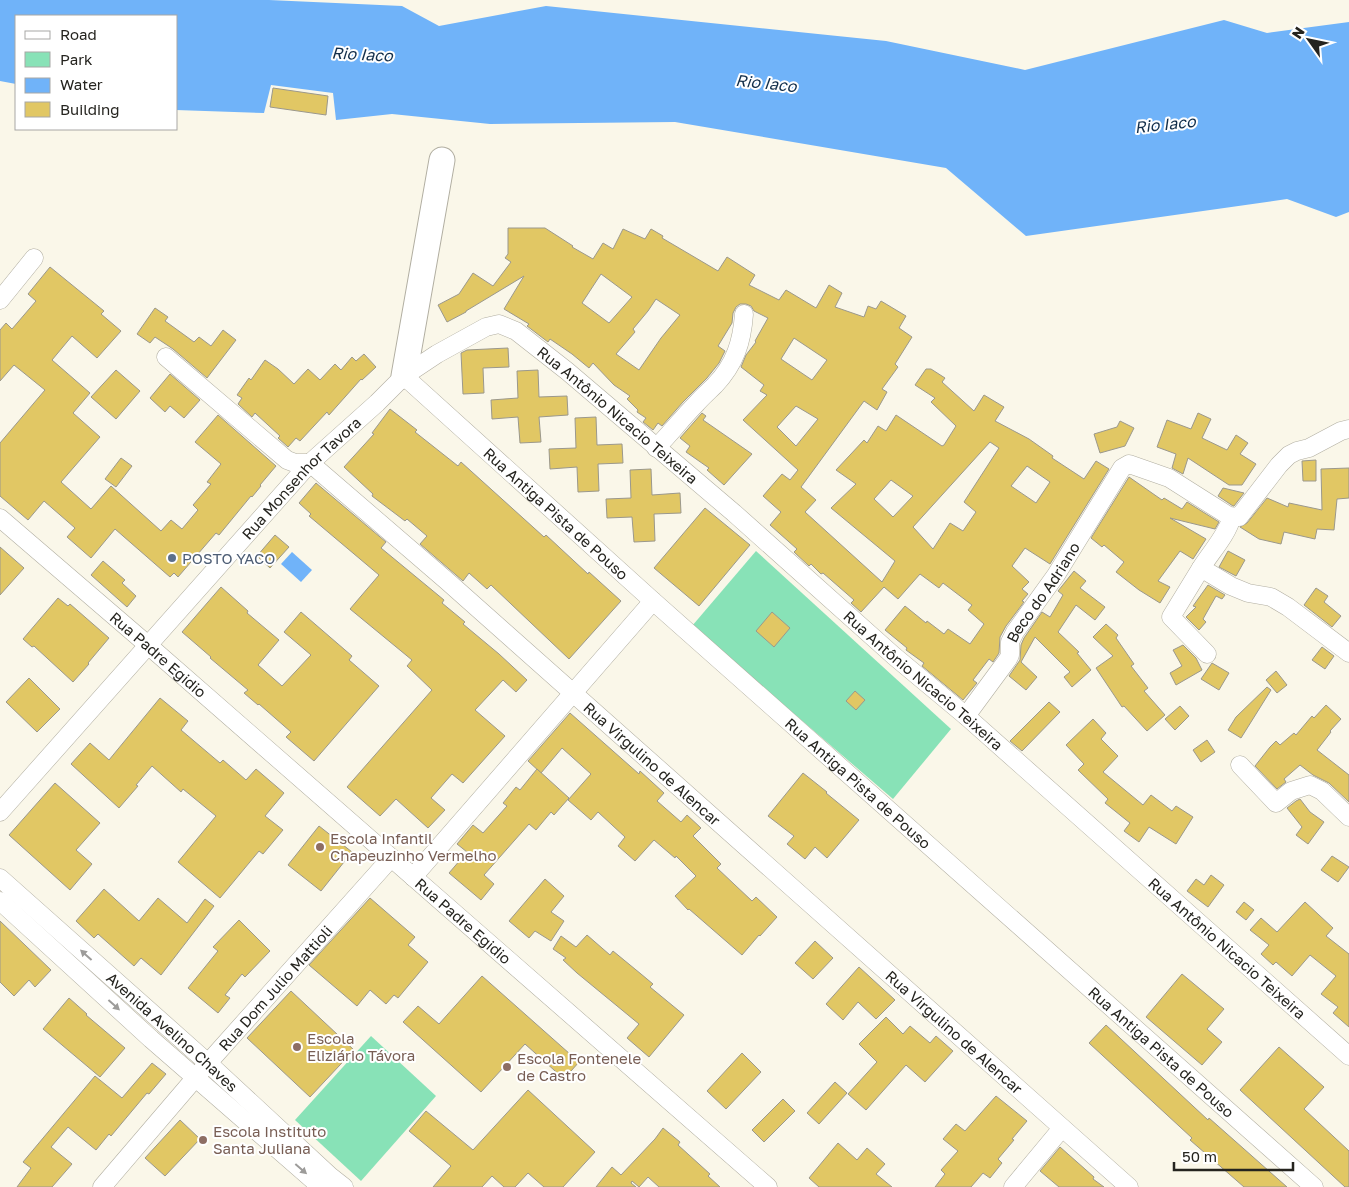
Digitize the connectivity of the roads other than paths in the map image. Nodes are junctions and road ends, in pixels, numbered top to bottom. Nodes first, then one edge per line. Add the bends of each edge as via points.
1 (442, 160) dead end
2 (34, 258) dead end
3 (0, 300) edge
4 (744, 314) dead end
5 (486, 327) joint
6 (166, 357) dead end
7 (404, 376) junction
8 (1349, 429) edge
9 (656, 448) junction
10 (310, 463) junction
11 (1232, 517) junction
12 (0, 518) edge
13 (1201, 568) junction
14 (654, 601) junction
15 (148, 646) junction
16 (1349, 653) edge
17 (1207, 654) dead end
18 (574, 693) junction
19 (966, 716) junction
20 (1240, 765) dead end
21 (0, 812) edge
22 (1349, 817) edge
23 (391, 858) junction
24 (413, 877) junction
25 (0, 878) edge
26 (0, 901) edge
27 (1349, 1056) edge
28 (208, 1063) junction
29 (196, 1078) junction
30 (1062, 1128) junction
31 (102, 1187) edge
32 (320, 1187) edge
33 (344, 1187) edge
34 (768, 1187) edge
35 (1012, 1187) edge
36 (1129, 1187) edge
37 (1314, 1187) edge

1 - 7 street
2 - 3 street
4 - 9 street via 740,346 730,366
5 - 7 street, Rua Monsenhor Tavora
5 - 9 street, Rua Antônio Nicacio Teixeira via 499,324 516,331
6 - 10 street via 287,460
7 - 10 street, Rua Monsenhor Tavora
7 - 14 street, Rua Antiga Pista de Pouso
8 - 11 street via 1289,455 1240,517
9 - 19 street, Rua Antônio Nicacio Teixeira
10 - 15 street, Rua Monsenhor Tavora
10 - 18 street, Rua Virgulino de Alencar
11 - 13 street
11 - 19 street, Beco do Adriano via 1169,478 1129,464 1122,468 1056,576 1015,632 1008,659
12 - 15 street, Rua Padre Egidio
13 - 16 street via 1248,593 1280,602
13 - 17 street via 1170,617
14 - 18 street
14 - 37 street, Rua Antiga Pista de Pouso
15 - 21 street, Rua Monsenhor Tavora
15 - 23 street, Rua Padre Egidio
18 - 24 street
18 - 30 street, Rua Virgulino de Alencar
19 - 27 street, Rua Antônio Nicacio Teixeira
20 - 22 street via 1276,803 1291,791 1310,784
23 - 24 street, Rua Padre Egidio
23 - 28 street, Rua Dom Julio Mattioli
24 - 34 street, Rua Padre Egidio
28 -> 25 street, Avenida Avelino Chaves
26 -> 29 street, Avenida Avelino Chaves
28 - 29 street, Rua Dom Julio Mattioli
28 - 33 street, Avenida Avelino Chaves
29 - 31 street, Rua Dom Julio Mattioli
29 -> 32 street, Avenida Avelino Chaves
30 - 35 street
30 - 36 street, Rua Virgulino de Alencar

